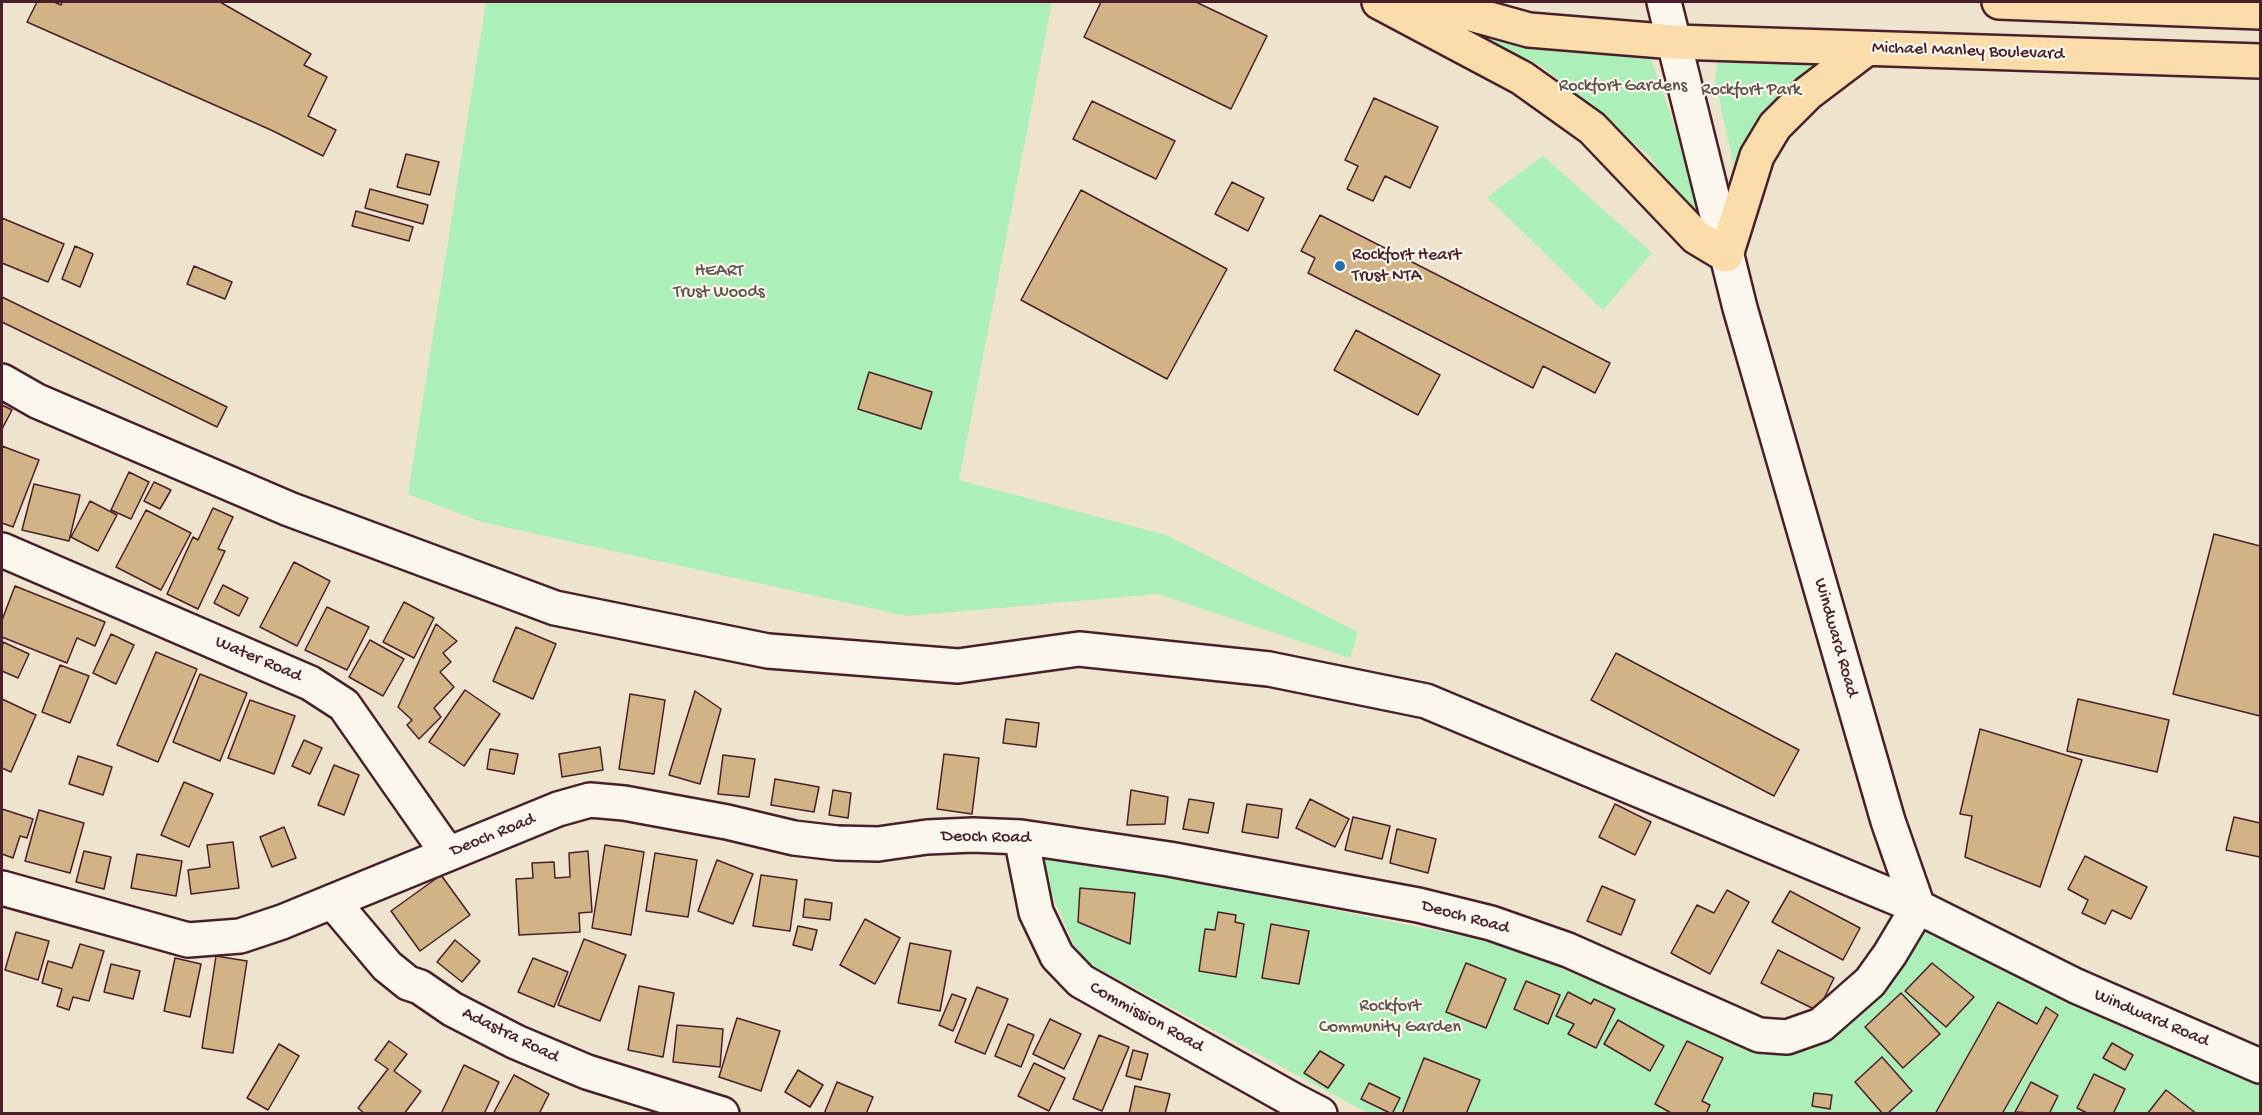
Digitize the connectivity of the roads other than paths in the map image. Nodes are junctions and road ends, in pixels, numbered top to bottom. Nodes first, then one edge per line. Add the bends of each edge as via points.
1 (1379, 2) edge
2 (1428, 2) edge
3 (1664, 2) edge
4 (2000, 2) edge
5 (2260, 12) edge
6 (1675, 42) junction
7 (1866, 49) junction
8 (2260, 61) edge
9 (1726, 255) junction
10 (2, 381) edge
11 (2, 550) edge
12 (1021, 837) junction
13 (448, 854) junction
14 (2, 888) edge
15 (333, 902) junction
16 (1918, 907) junction
17 (2260, 1066) edge
18 (722, 1113) edge
19 (1320, 1113) edge

1 - 9 highway via 1522,78 1592,128 1696,237
2 - 6 highway, Michael Manley Boulevard via 1529,30
3 - 6 street, Windward Road
4 - 5 highway
6 - 7 highway, Michael Manley Boulevard
6 - 9 street, Windward Road
7 - 8 highway, Michael Manley Boulevard
7 - 9 highway via 1808,93 1775,126 1757,156
9 - 16 street, Windward Road via 1888,821
10 - 16 street via 37,401 289,509 555,608 768,651 958,666 1079,649 1269,669 1426,701
11 - 13 street, Water Road via 310,683 344,705
12 - 13 street, Deoch Road via 973,835 878,844 837,843 590,800
12 - 16 street, Deoch Road via 1169,859 1418,905 1491,923 1568,950 1759,1035 1787,1037 1821,1025 1870,982
12 - 19 street, Commission Road via 1036,912 1057,956 1082,981
13 - 15 street, Deoch Road
14 - 15 street, Deoch Road via 188,940 240,936
15 - 18 street, Adastra Road via 387,966 452,1009 587,1072
16 - 17 street, Windward Road via 2076,986

